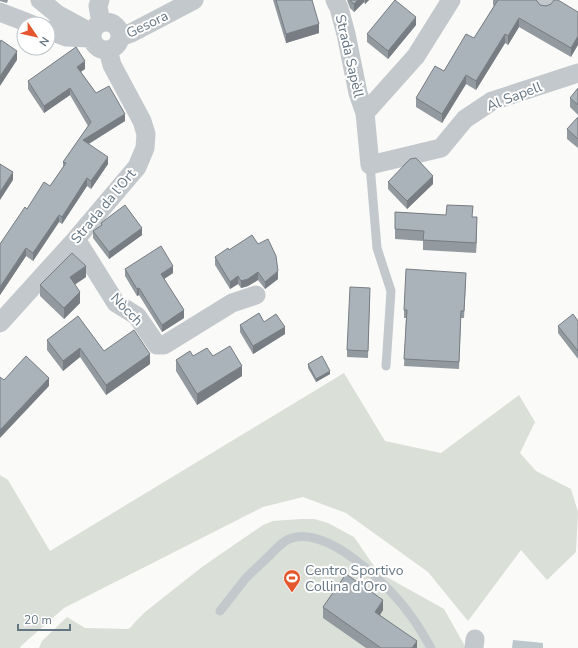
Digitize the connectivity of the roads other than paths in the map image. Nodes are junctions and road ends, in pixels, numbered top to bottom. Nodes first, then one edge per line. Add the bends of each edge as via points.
1 (40, 0) edge
2 (100, 0) edge
3 (194, 0) edge
4 (335, 0) edge
5 (451, 0) edge
6 (0, 12) edge
7 (16, 18) edge
8 (95, 31) junction
9 (56, 33) edge
10 (114, 44) junction
11 (578, 73) edge
12 (365, 113) junction
13 (370, 165) junction
14 (76, 239) junction
15 (256, 295) dead end
16 (0, 323) edge
17 (386, 366) dead end
18 (220, 611) dead end
19 (431, 648) edge

1 - 8 street via 57,14
2 - 8 street
3 - 10 street, Gesora
4 - 12 street, Strada Sapèll
5 - 12 street via 416,56
6 - 7 street
8 - 9 street via 66,37
8 - 10 street via 96,46 99,49
8 - 10 street, Strada da l'Ort via 110,22 118,28
10 - 14 street, Strada da l'Ort via 112,65 142,120 146,134 145,148 137,167
11 - 13 street, Al Sapell via 492,101 465,119 441,148
12 - 13 street, Strada Sapèll
13 - 17 lane via 377,248 391,292
14 - 15 street, Nòcch via 116,303 136,316 157,345 164,345 232,302
14 - 16 street, Strada da l'Ort
18 - 19 lane via 247,577 279,546 289,539 312,538 338,547 370,572 407,610

